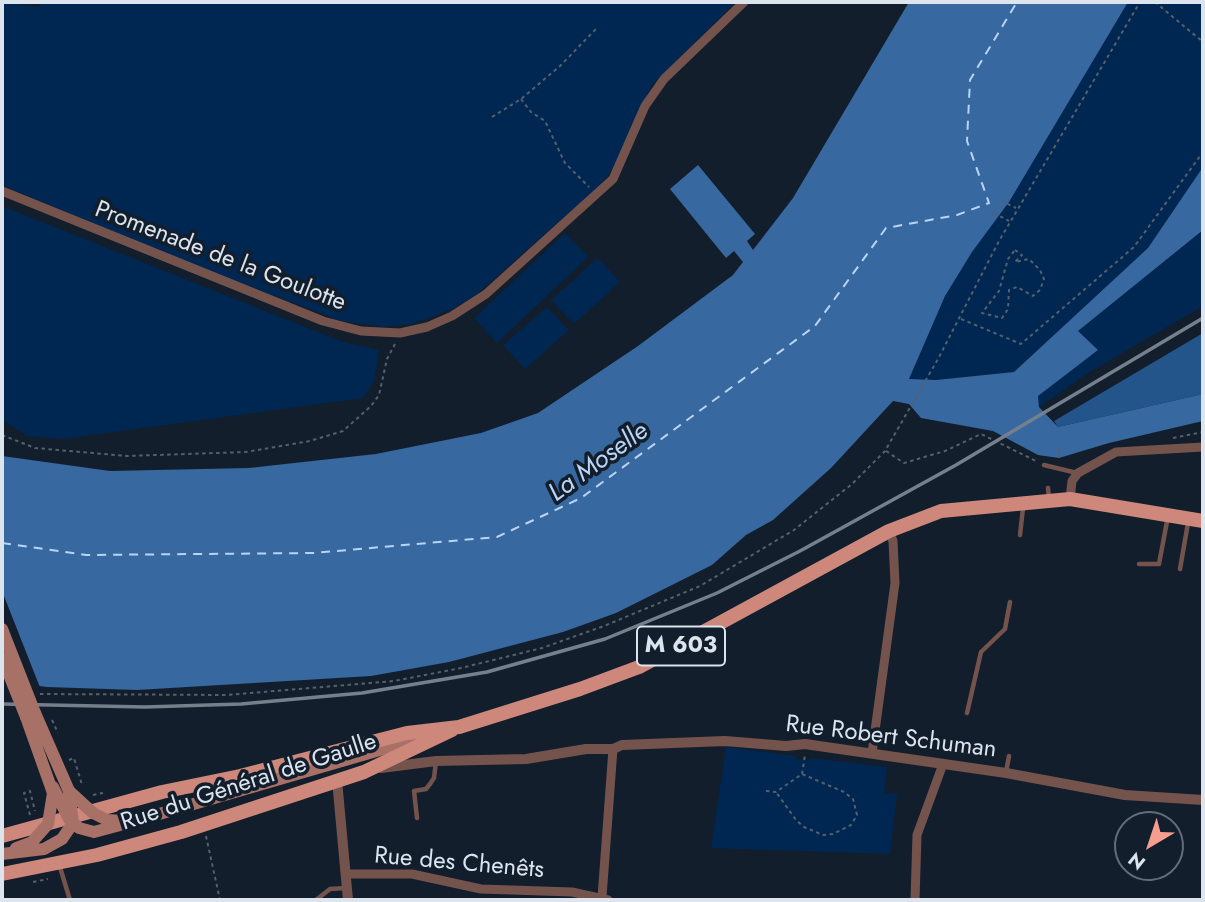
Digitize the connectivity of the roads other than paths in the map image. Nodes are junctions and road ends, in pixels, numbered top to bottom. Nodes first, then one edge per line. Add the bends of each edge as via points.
1 (744, 2) edge
2 (2, 191) edge
3 (1203, 447) edge
4 (1044, 465) road end
5 (1078, 473) junction
6 (1070, 499) junction
7 (1023, 501) junction
8 (1168, 515) junction
9 (1196, 520) edge
10 (889, 531) junction
11 (1020, 534) dead end
12 (1139, 564) dead end
13 (1180, 569) dead end
14 (1010, 602) dead end
15 (2, 629) edge
16 (2, 657) edge
17 (967, 713) dead end
18 (459, 727) junction
19 (613, 749) junction
20 (873, 753) junction
21 (1009, 756) dead end
22 (436, 761) junction
23 (943, 764) junction
24 (364, 772) junction
25 (1006, 772) junction
26 (337, 780) junction
27 (53, 787) junction
28 (69, 791) junction
29 (1203, 800) edge
30 (417, 818) dead end
31 (135, 821) junction
32 (73, 823) junction
33 (2, 836) edge
34 (2, 854) edge
35 (53, 864) junction
36 (2, 874) edge
37 (346, 874) junction
38 (347, 894) edge
39 (599, 898) edge
40 (70, 900) edge
41 (316, 900) edge
42 (915, 900) edge

1 - 2 street, Promenade de la Goulotte via 664,79 645,106 613,179 473,304 427,327 400,333 361,331 323,321
3 - 5 street via 1116,452
4 - 5 lane
5 - 6 street
6 - 7 main road, Rue du Général de Gaulle / M 603 via 1049,494
6 - 8 main road, Rue du Général de Gaulle / M 603
7 - 10 main road, Rue du Général de Gaulle / M 603 via 942,511
7 - 11 lane
8 - 9 main road, Rue du Général de Gaulle / M 603
8 - 12 lane via 1159,564
9 - 13 lane
10 - 18 main road, Rue du Général de Gaulle / M 603 via 639,667
10 - 20 street via 895,583
14 - 17 lane via 1005,629 981,652
15 - 28 main road, bridge
16 - 27 main road, bridge
18 - 24 main road, Rue du Général de Gaulle / M 603
18 - 31 main road
18 - 33 main road, Rue du Général de Gaulle / M 603 via 407,733
19 - 20 street, Rue Robert Schuman via 725,741
19 - 22 street, Rue Robert Schuman via 586,748 526,759
19 - 39 street
20 - 23 street, Rue Robert Schuman
21 - 25 lane
22 - 24 street, Rue Robert Schuman
22 - 30 lane via 435,778 426,789 414,791
23 - 25 street, Rue Robert Schuman
23 - 42 street via 917,835
24 - 26 main road, Rue du Général de Gaulle / M 603
25 - 29 street, Rue Robert Schuman via 1125,795
26 - 35 main road, Rue du Général de Gaulle / M 603 via 204,825
26 - 37 street
27 - 32 main road, bridge
27 - 34 main road, bridge via 48,824 32,842
28 - 31 main road, bridge via 93,813 114,821
28 - 32 main road, bridge
31 - 32 main road, bridge via 94,832
32 - 34 main road, bridge via 62,839 44,849
35 - 36 main road, M 603
35 - 40 lane
37 - 38 street
37 - 39 street, Rue des Chenêts via 412,874 499,891
38 - 41 lane via 330,889

